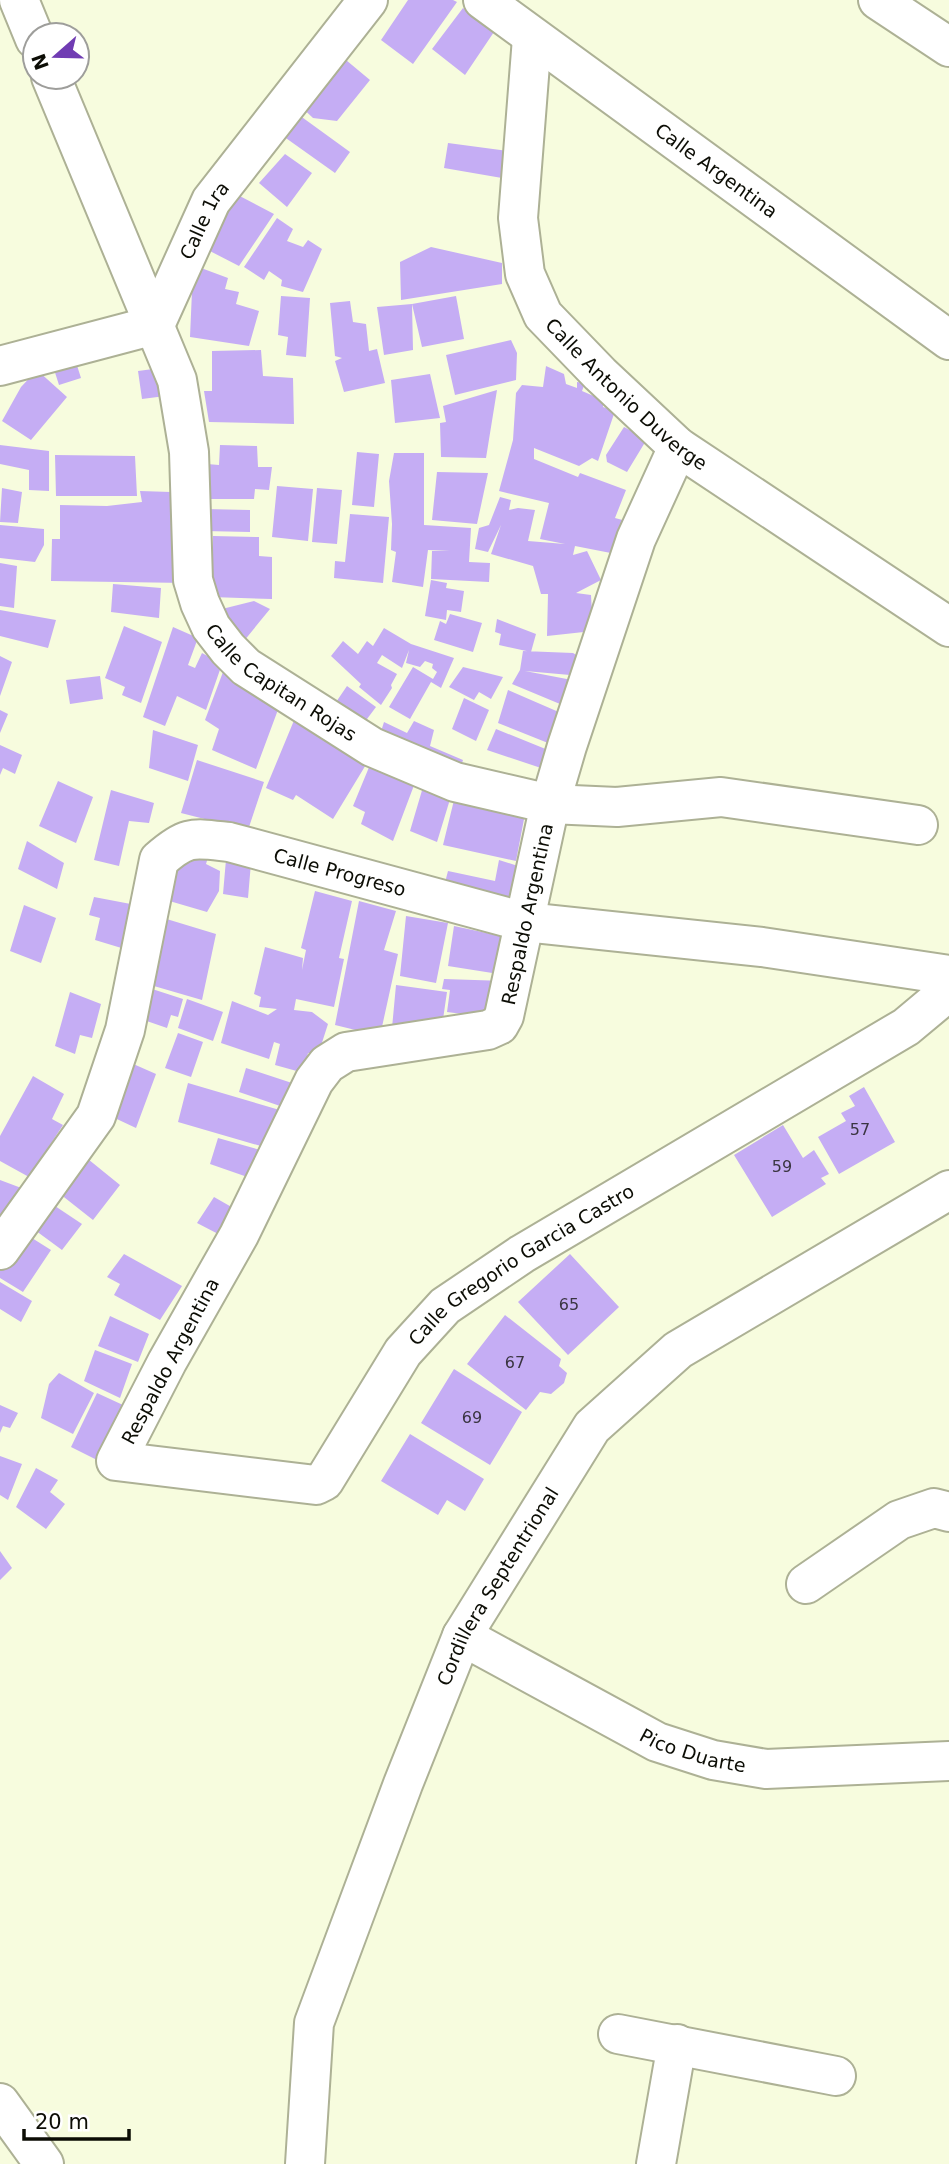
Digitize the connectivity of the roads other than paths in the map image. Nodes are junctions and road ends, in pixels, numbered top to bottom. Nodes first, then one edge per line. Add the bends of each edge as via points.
1 (19, 0) edge
2 (368, 0) edge
3 (483, 0) edge
4 (877, 0) edge
5 (28, 21) edge
6 (532, 38) junction
7 (949, 47) edge
8 (57, 91) edge
9 (155, 325) junction
10 (949, 340) edge
11 (0, 366) edge
12 (678, 447) junction
13 (949, 627) edge
14 (550, 804) junction
15 (918, 825) dead end
16 (525, 922) junction
17 (949, 975) edge
18 (949, 991) edge
19 (949, 1190) edge
20 (0, 1250) edge
21 (116, 1461) joint
22 (949, 1512) edge
23 (806, 1584) dead end
24 (462, 1636) junction
25 (949, 1761) edge
26 (618, 2034) dead end
27 (677, 2043) junction
28 (836, 2076) dead end
29 (0, 2103) edge
30 (44, 2164) edge
31 (305, 2164) edge
32 (656, 2164) edge

1 - 5 street
2 - 9 street, Calle 1ra via 211,201
3 - 6 street, Calle Argentina
4 - 7 street
6 - 10 street, Calle Argentina
6 - 12 street, Calle Antonio Duverge via 518,218 525,274 543,315
8 - 9 street, Calle Capitan Rojas
9 - 11 street
9 - 14 street, Calle Capitan Rojas via 177,380 189,452 193,579 205,615 228,649 246,667 372,747 455,782
12 - 13 street, Calle Antonio Duverge
12 - 14 street, Respaldo Argentina via 636,539
14 - 15 street, Calle Capitan Rojas via 617,807 721,797
14 - 16 street, Respaldo Argentina
16 - 17 street, Calle Progreso via 762,947
16 - 20 street, Calle Progreso via 229,842 194,838 175,845 159,860 125,1030 96,1116
16 - 21 street, Respaldo Argentina via 499,1026 346,1052 327,1064 314,1081 239,1236
18 - 21 street, Calle Gregorio Garcia Castro via 906,1027 522,1254 445,1306 402,1352 324,1481 316,1485
19 - 24 street, Cordillera Septentrional via 678,1350 592,1427
22 - 23 street via 934,1508 899,1520
24 - 25 street, Pico Duarte via 657,1742 713,1760 766,1769
24 - 31 street, Cordillera Septentrional via 314,2023
26 - 27 street
27 - 28 street
27 - 32 street
29 - 30 street

